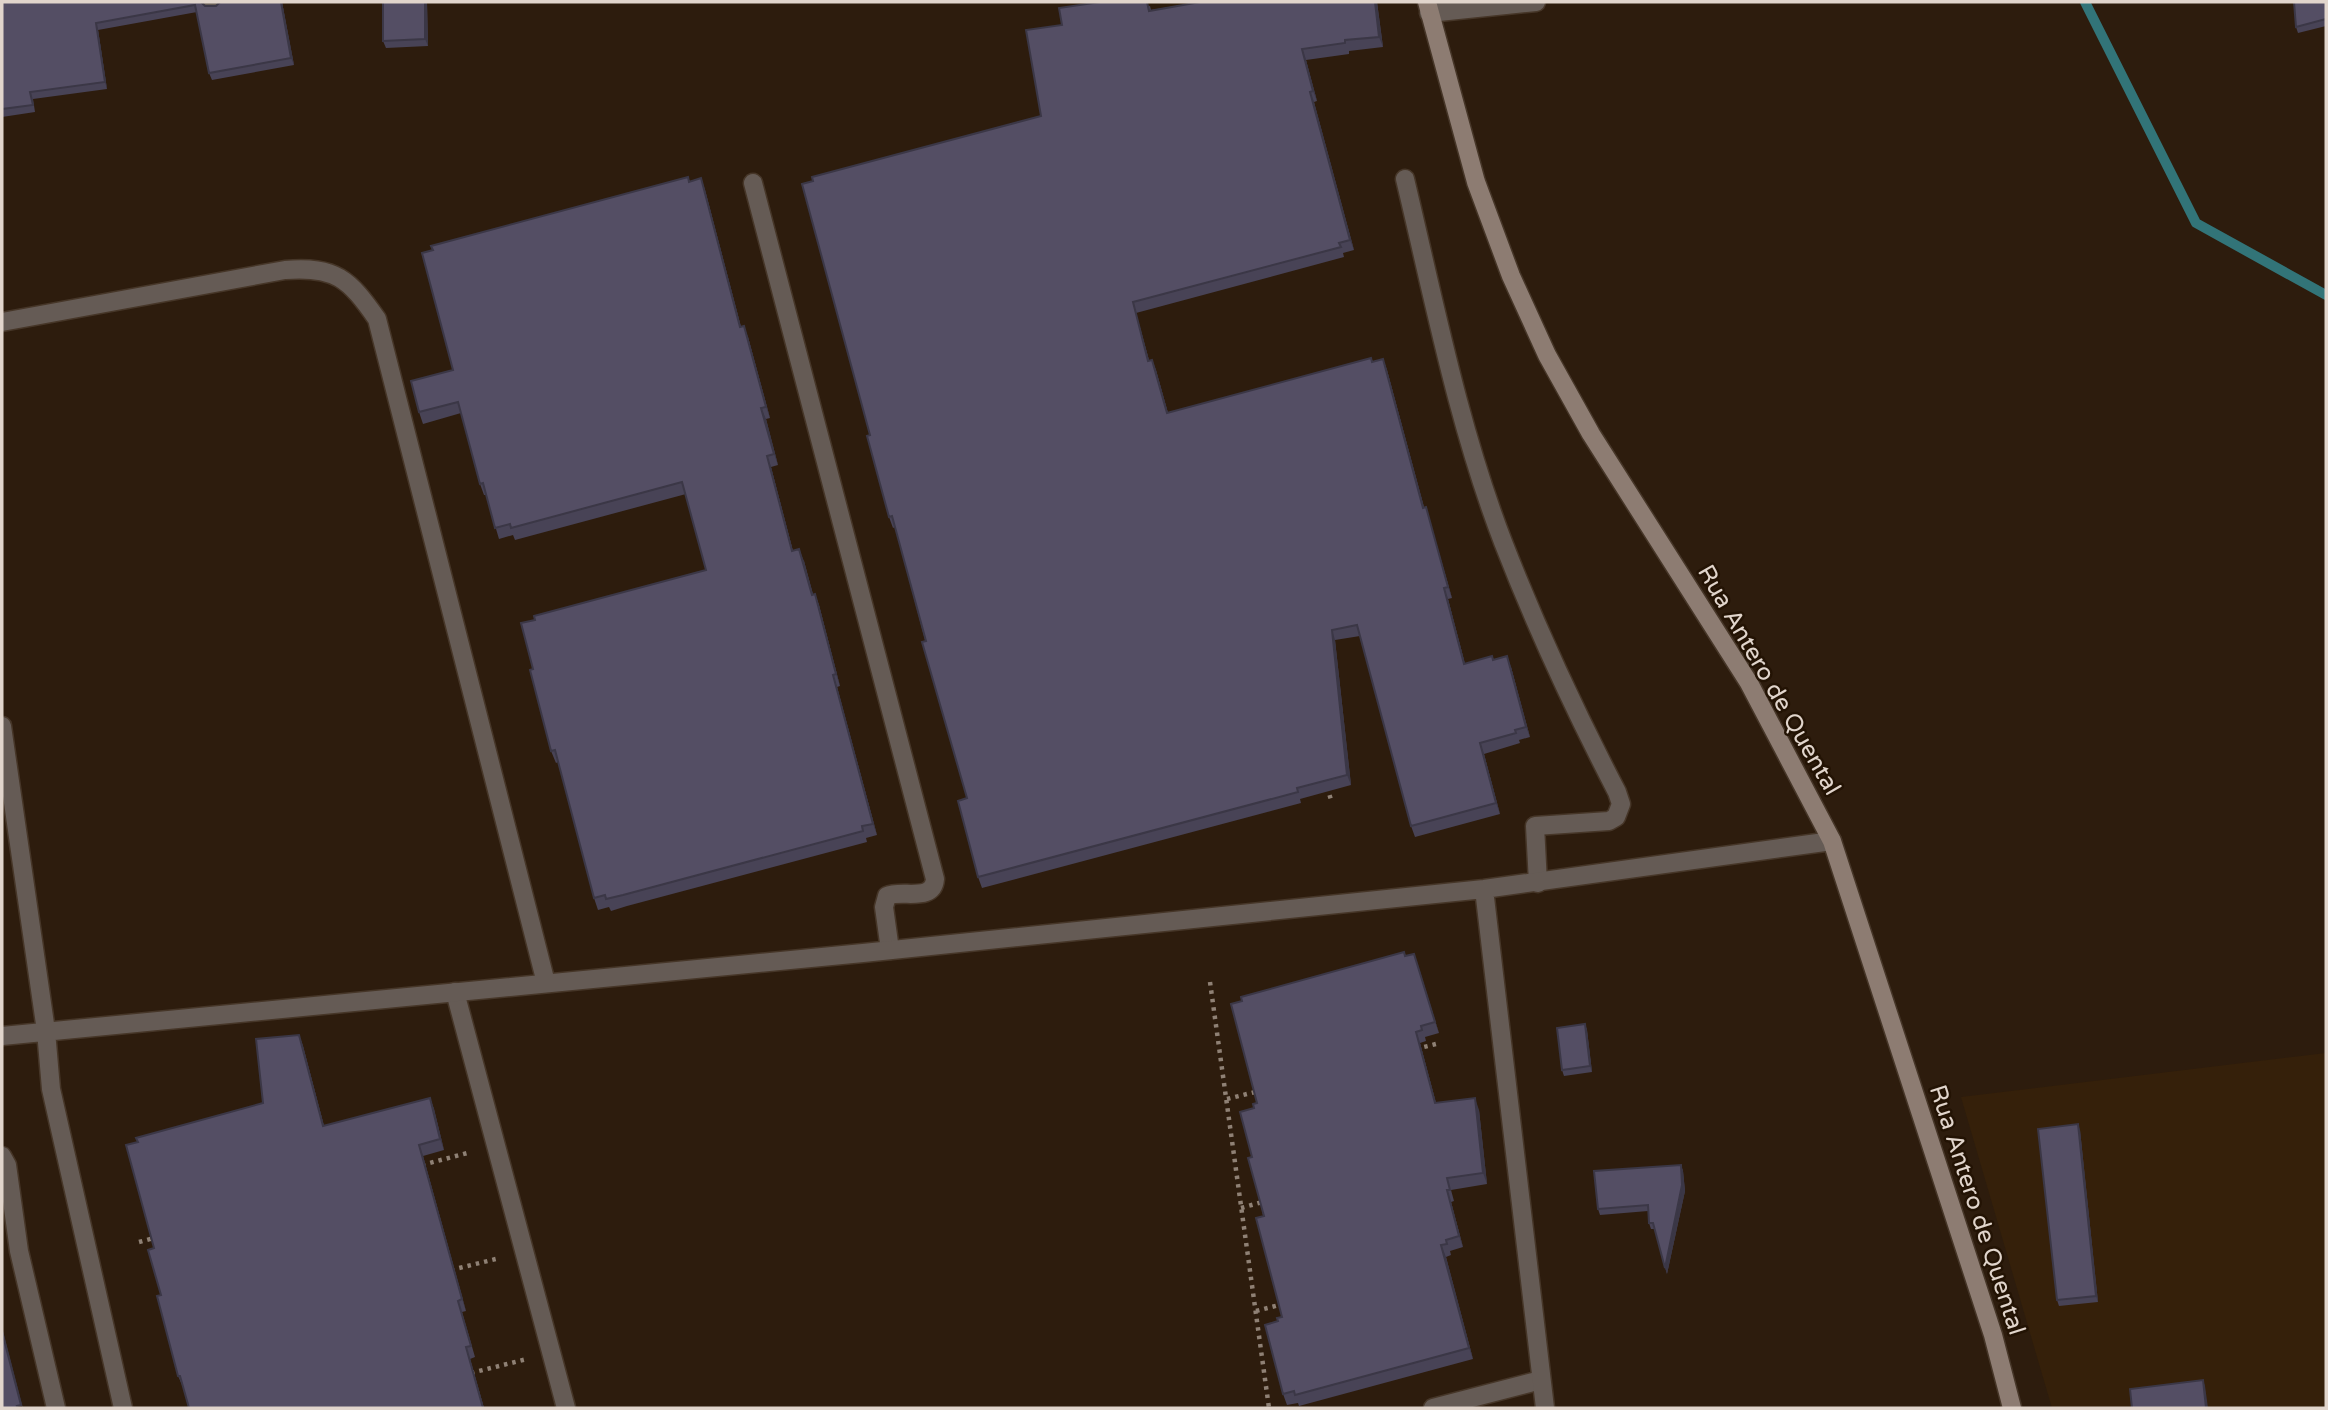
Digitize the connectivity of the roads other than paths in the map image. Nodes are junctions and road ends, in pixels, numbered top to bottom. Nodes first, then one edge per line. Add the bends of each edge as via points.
1 (1536, 2) edge
2 (1428, 8) edge
3 (1405, 179) dead end
4 (753, 183) dead end
5 (2, 322) edge
6 (2, 726) edge
7 (1832, 841) junction
8 (1538, 883) junction
9 (1484, 889) junction
10 (890, 950) junction
11 (545, 983) junction
12 (455, 992) junction
13 (46, 1031) junction
14 (2, 1036) edge
15 (2, 1156) edge
16 (1541, 1380) junction
17 (1465, 1404) edge
18 (56, 1408) edge
19 (123, 1408) edge
20 (566, 1408) edge
21 (1433, 1408) edge
22 (1545, 1408) edge
23 (2012, 1408) edge

1 - 2 street
2 - 7 street, Rua Antero de Quental via 1475,182 1547,355 1591,434 1749,683
3 - 8 street via 1464,421 1503,541 1543,639 1621,804 1609,821 1535,826
4 - 10 street via 934,872 929,892 887,896 884,907
5 - 11 street via 307,268 345,280 360,295 377,319
6 - 13 street
7 - 8 street
7 - 23 street, Rua Antero de Quental via 1993,1335
8 - 9 street
9 - 10 street
9 - 16 street
10 - 11 street
11 - 12 street
12 - 13 street
12 - 20 street
13 - 14 street
13 - 19 street via 51,1089
15 - 18 street
16 - 17 street
16 - 22 street
17 - 21 street

